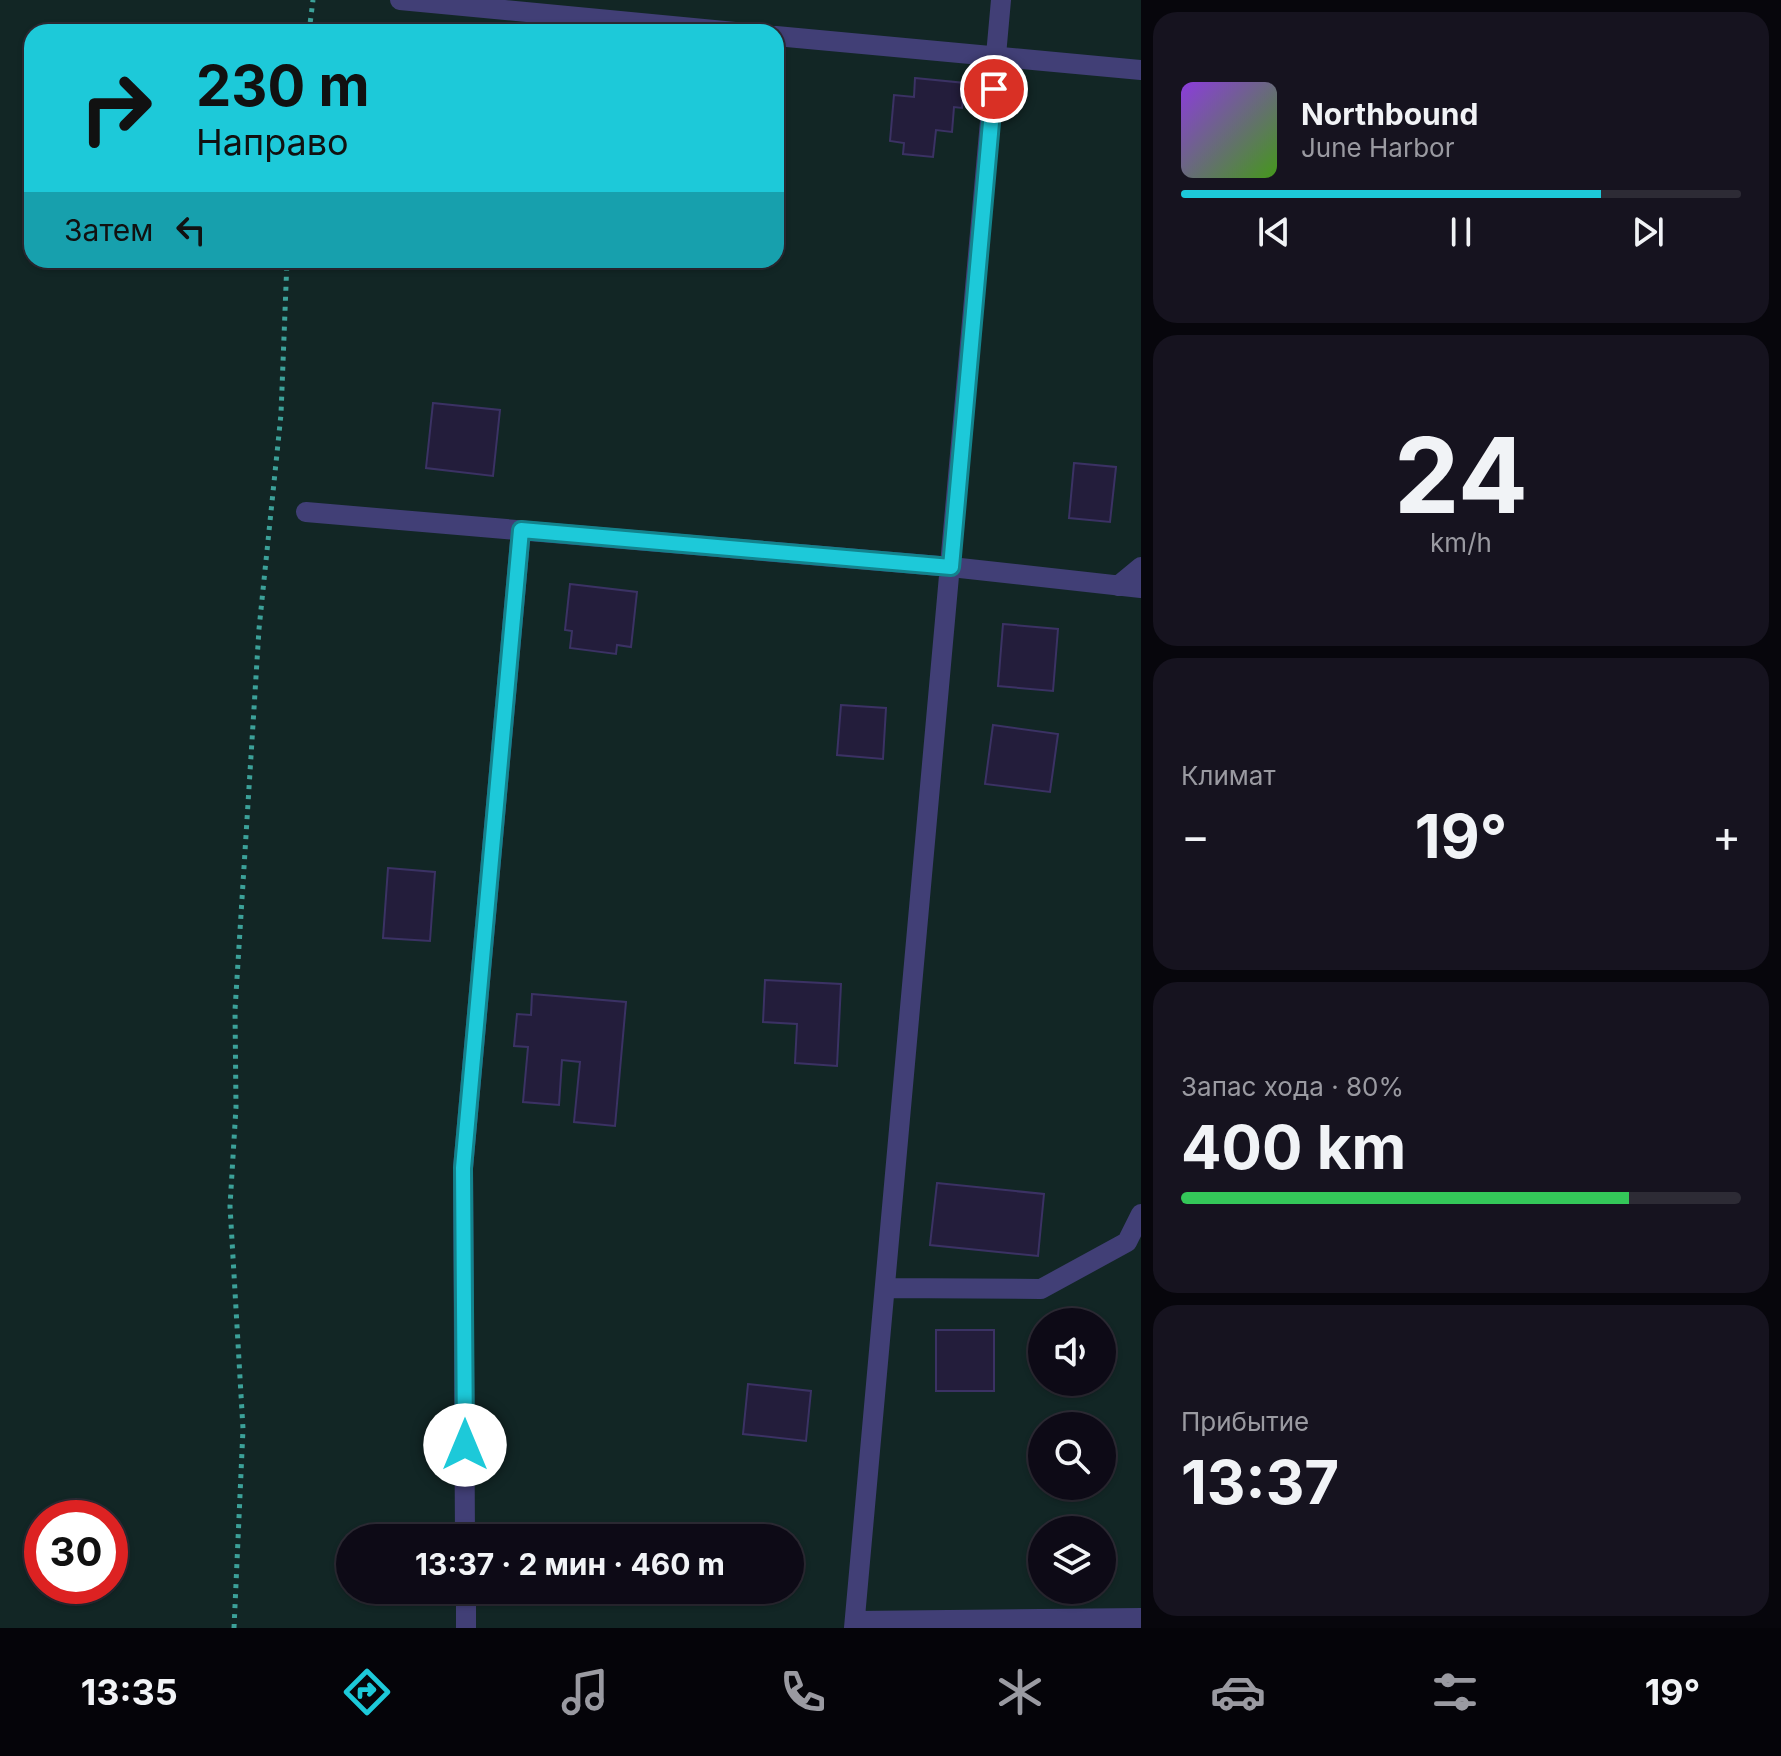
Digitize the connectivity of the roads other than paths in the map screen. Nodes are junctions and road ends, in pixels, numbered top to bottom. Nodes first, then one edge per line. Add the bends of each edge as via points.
1 (400, 0) edge
2 (1001, 0) edge
3 (651, 24) edge
4 (784, 37) edge
5 (996, 57) junction
6 (1141, 70) edge
7 (306, 512) dead end
8 (521, 530) junction
9 (951, 567) junction
10 (1141, 567) edge
11 (1118, 586) junction
12 (1141, 588) edge
13 (1141, 1214) edge
14 (885, 1288) junction
15 (465, 1524) edge
16 (466, 1604) edge
17 (1141, 1618) edge
18 (855, 1624) edge
19 (466, 1628) edge

1 - 3 street
2 - 5 street
4 - 5 street
5 - 6 street
5 - 9 street
7 - 8 street
8 - 9 street
8 - 15 street via 463,1168
9 - 11 street
9 - 14 street
10 - 11 street
11 - 12 street
13 - 14 street via 1127,1242 1041,1289
14 - 18 street
16 - 19 street
17 - 18 street

